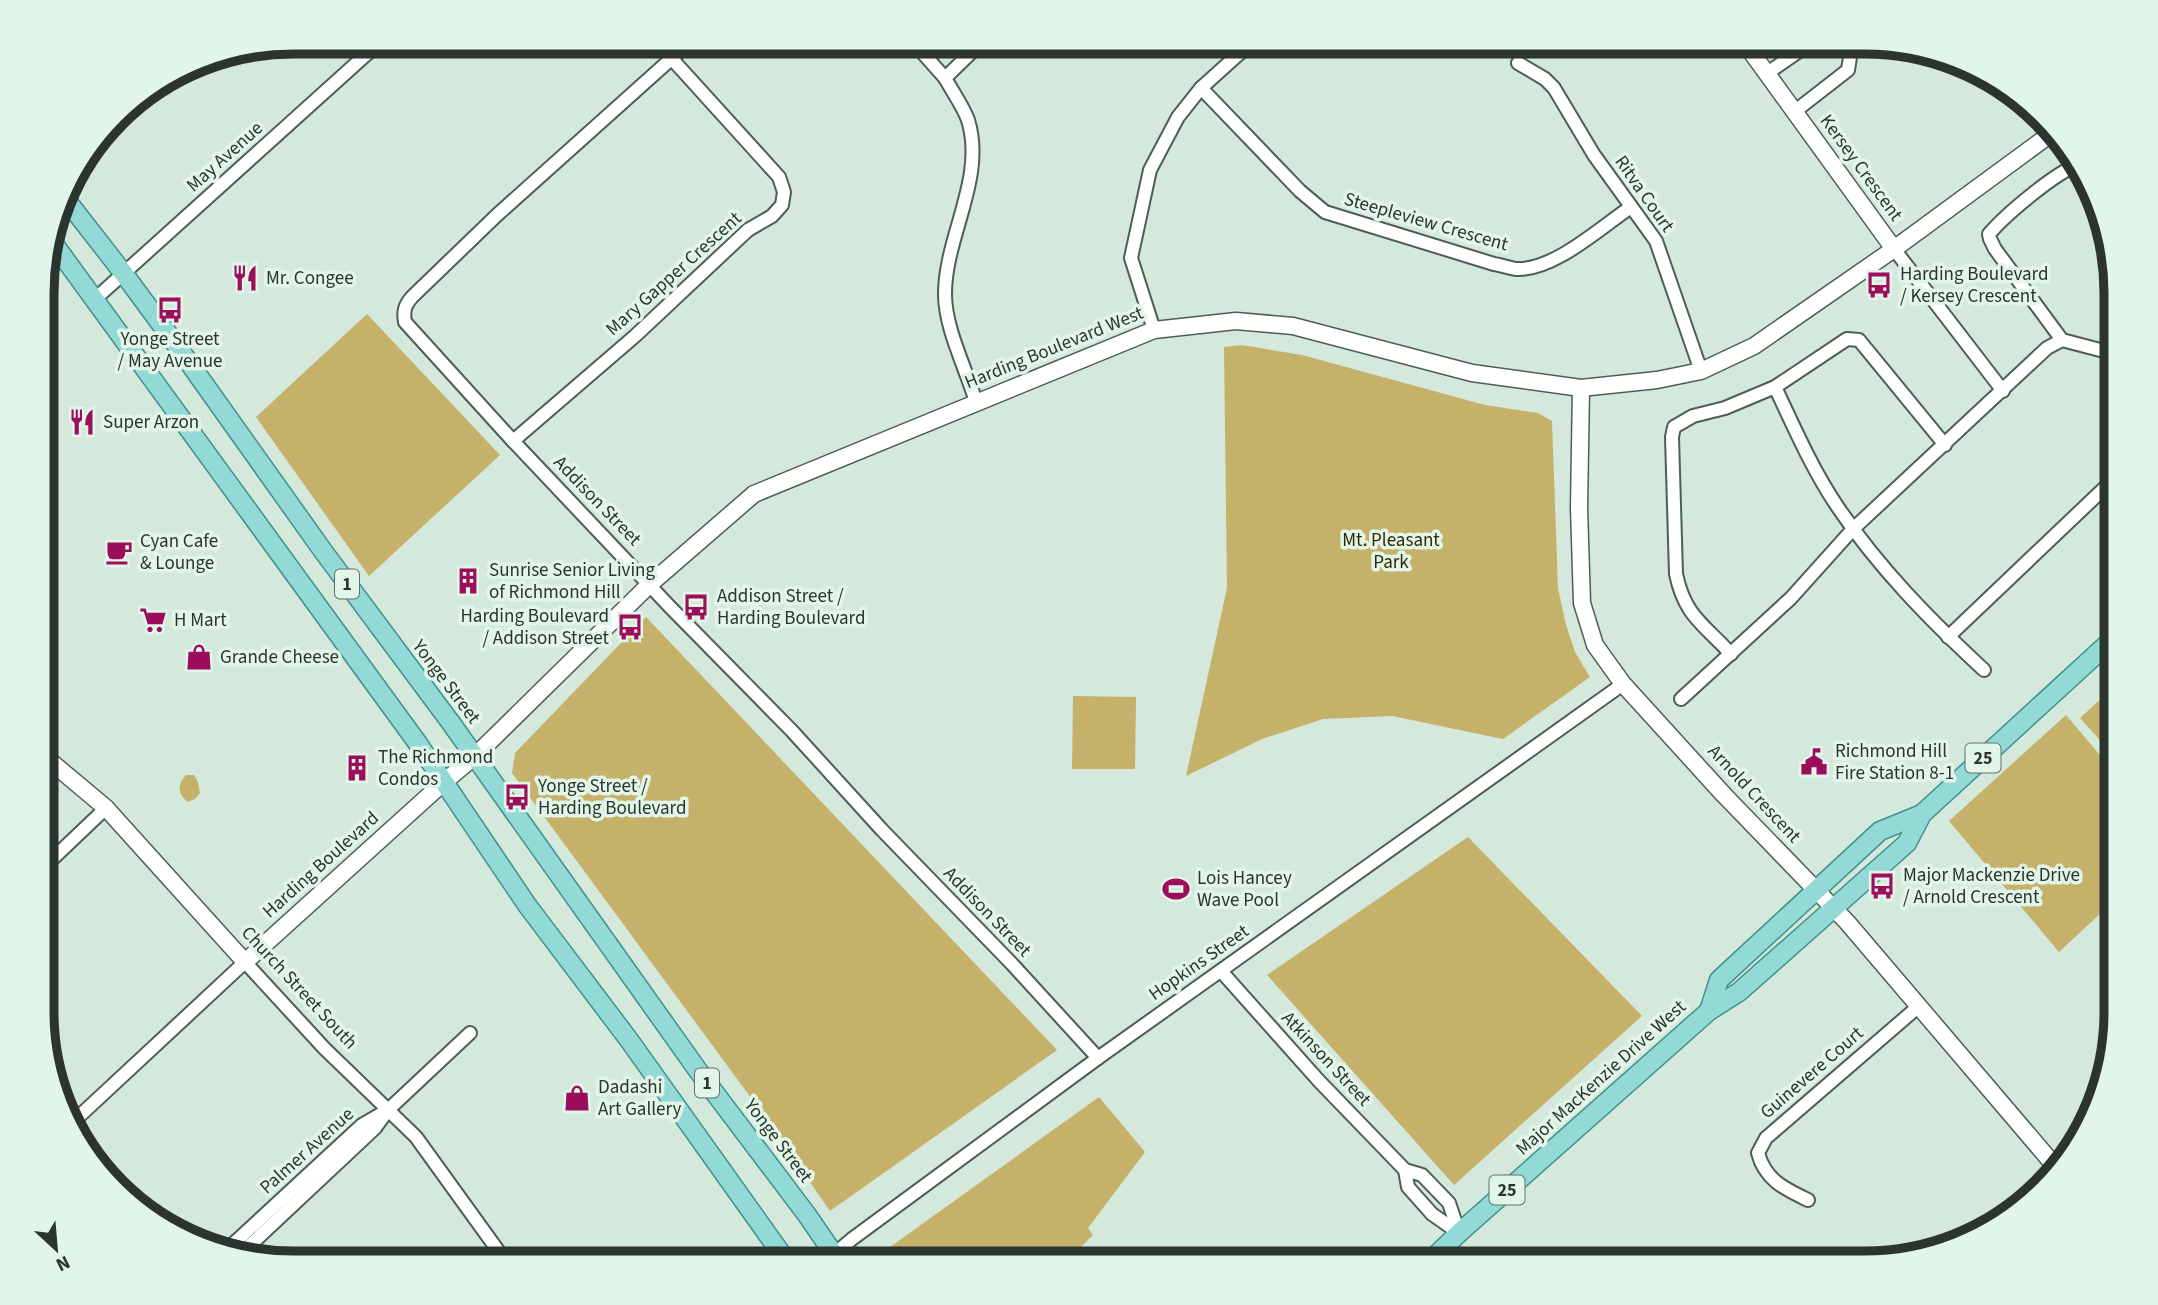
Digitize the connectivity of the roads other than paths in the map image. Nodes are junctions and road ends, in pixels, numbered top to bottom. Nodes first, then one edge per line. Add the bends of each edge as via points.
1 (1239, 54) edge
2 (1752, 54) edge
3 (1795, 54) edge
4 (1851, 54) edge
5 (366, 55) edge
6 (676, 55) edge
7 (924, 55) edge
8 (969, 55) edge
9 (671, 59) junction
10 (1518, 63) dead end
11 (1766, 74) junction
12 (945, 78) junction
13 (1201, 89) junction
14 (1794, 112) junction
15 (2045, 138) edge
16 (2067, 168) edge
17 (71, 206) edge
18 (1631, 206) junction
19 (1894, 249) junction
20 (58, 250) edge
21 (124, 274) junction
22 (94, 300) junction
23 (1154, 330) junction
24 (2062, 340) junction
25 (2103, 351) edge
26 (1701, 371) junction
27 (1774, 387) junction
28 (1581, 388) junction
29 (2003, 391) junction
30 (976, 402) junction
31 (513, 441) junction
32 (1945, 445) junction
33 (2103, 489) edge
34 (1853, 529) junction
35 (649, 585) junction
36 (1948, 637) junction
37 (2103, 648) edge
38 (1731, 654) junction
39 (1984, 670) dead end
40 (1623, 684) junction
41 (1681, 699) dead end
42 (475, 756) junction
43 (54, 764) edge
44 (444, 782) junction
45 (106, 808) junction
46 (1922, 814) junction
47 (54, 857) edge
48 (1816, 890) junction
49 (1833, 908) junction
50 (246, 962) junction
51 (1221, 971) junction
52 (1919, 1006) junction
53 (1709, 1011) junction
54 (470, 1033) dead end
55 (1098, 1058) junction
56 (388, 1110) junction
57 (79, 1117) edge
58 (2051, 1161) edge
59 (1405, 1170) junction
60 (1808, 1200) dead end
61 (1459, 1233) junction
62 (235, 1244) edge
63 (249, 1246) edge
64 (1441, 1250) edge
65 (498, 1251) edge
66 (779, 1251) edge
67 (828, 1251) edge
68 (841, 1251) edge

1 - 13 street
2 - 11 street, Kersey Crescent
3 - 11 street
4 - 14 street, Kersey Crescent via 1848,70
5 - 21 street, May Avenue
6 - 9 street, Addison Street
7 - 12 street
8 - 12 street
9 - 31 street, Addison Street via 497,215 406,304 405,322
9 - 31 street, Mary Gapper Crescent via 779,177 782,205 748,230
10 - 18 street, Ritva Court via 1554,88
11 - 14 street, Kersey Crescent
12 - 30 street via 968,120 972,167 945,294 948,318
13 - 18 street, Steepleview Crescent via 1325,212 1494,264 1517,269 1537,266 1580,244
13 - 23 street via 1178,117 1150,170 1131,258
14 - 19 street, Kersey Crescent
15 - 19 street, Harding Boulevard West
16 - 24 street via 1989,234 1995,249
17 - 21 main road, Yonge Street / 1
18 - 26 street, Ritva Court via 1656,241
19 - 26 street, Harding Boulevard West via 1754,346
19 - 29 street
20 - 22 main road, 1
21 - 22 street, May Avenue
21 - 42 main road, Yonge Street / 1
22 - 44 main road, 1
23 - 28 street, Harding Boulevard West via 1236,321 1293,326 1472,373
23 - 30 street, Harding Boulevard West
24 - 25 street
24 - 29 street via 2047,348
26 - 28 street, Harding Boulevard West
27 - 32 street via 1847,339 1859,340
27 - 34 street via 1816,471
27 - 38 street via 1680,422 1672,437 1680,592 1688,610
28 - 40 street, Arnold Crescent via 1582,603 1595,645
29 - 32 street
30 - 35 street, Harding Boulevard West via 754,494
31 - 35 street, Addison Street
32 - 34 street
33 - 36 street
34 - 36 street
34 - 38 street via 1791,598
35 - 42 street, Harding Boulevard West
35 - 55 street, Addison Street
36 - 39 street
37 - 46 main road, Major MacKenzie Drive West / 25
38 - 41 street
40 - 48 street, Arnold Crescent
40 - 51 street, Hopkins Street
42 - 44 street, Harding Boulevard
42 - 67 main road, Yonge Street / 1 via 699,1072 807,1215
43 - 45 street, Church Street South
44 - 50 street, Harding Boulevard
44 - 66 main road, 1 via 527,905
45 - 47 street
45 - 50 street, Church Street South
46 - 48 main road, Major MacKenzie Drive West / 25 via 1880,831
46 - 49 main road, Major MacKenzie Drive West / 25 via 1907,843
48 - 49 street, Arnold Crescent
48 - 53 main road, Major MacKenzie Drive West / 25 via 1719,979
49 - 52 street, Arnold Crescent
49 - 53 main road, Major MacKenzie Drive West / 25 via 1739,992
50 - 56 street, Church Street South
50 - 57 street, Harding Boulevard
51 - 55 street, Hopkins Street
51 - 59 street, Atkinson Street
52 - 58 street, Arnold Crescent
52 - 60 street, Guinevere Court via 1766,1138 1758,1153 1761,1165 1773,1181
53 - 61 main road, Major MacKenzie Drive West / 25
54 - 56 street
55 - 68 street, Hopkins Street
56 - 62 street, Palmer Avenue via 362,1125
56 - 63 street, Palmer Avenue via 375,1128
56 - 65 street, Church Street South via 416,1137
59 - 61 street, Atkinson Street via 1408,1187 1432,1214
59 - 61 street, Atkinson Street via 1422,1175 1449,1203
61 - 64 main road, Major MacKenzie Drive West / 25

